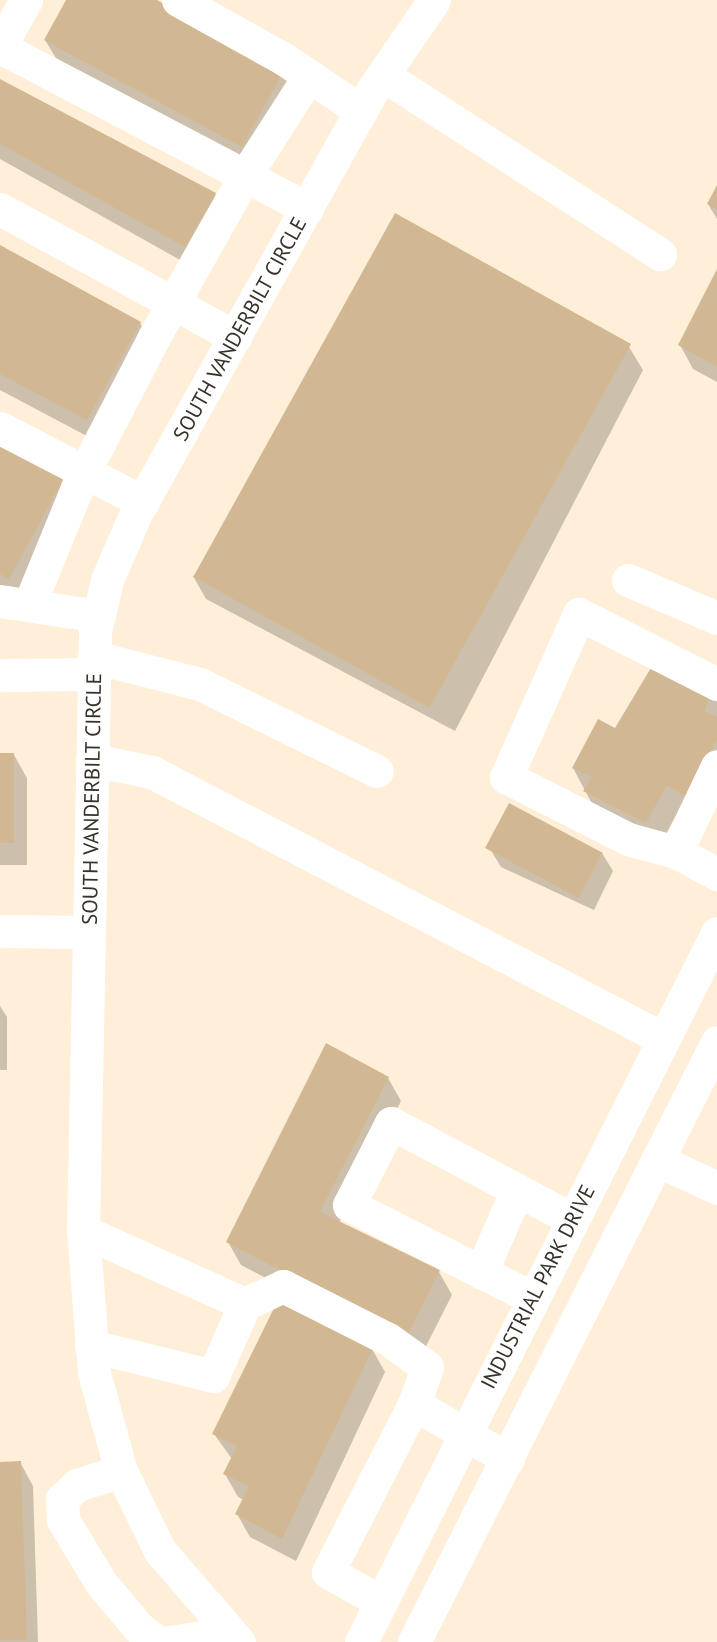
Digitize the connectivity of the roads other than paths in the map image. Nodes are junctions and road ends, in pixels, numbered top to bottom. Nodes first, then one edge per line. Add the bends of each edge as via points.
1 (26, 0) edge
2 (178, 0) edge
3 (434, 0) edge
4 (0, 46) edge
5 (383, 75) junction
6 (309, 76) junction
7 (361, 111) junction
8 (246, 174) junction
9 (307, 208) junction
10 (0, 209) edge
11 (660, 254) dead end
12 (176, 303) junction
13 (236, 337) junction
14 (0, 428) edge
15 (86, 470) junction
16 (143, 502) junction
17 (628, 580) dead end
18 (14, 603) edge
19 (99, 616) junction
20 (717, 618) edge
21 (94, 666) junction
22 (0, 675) edge
23 (717, 684) edge
24 (92, 760) junction
25 (717, 766) edge
26 (377, 771) dead end
27 (676, 852) junction
28 (717, 874) edge
29 (0, 931) edge
30 (89, 932) junction
31 (717, 933) edge
32 (662, 1038) junction
33 (717, 1042) edge
34 (657, 1160) junction
35 (717, 1188) edge
36 (517, 1190) junction
37 (572, 1219) junction
38 (83, 1232) junction
39 (481, 1272) junction
40 (533, 1298) junction
41 (245, 1304) junction
42 (91, 1346) junction
43 (414, 1404) junction
44 (466, 1432) junction
45 (508, 1459) junction
46 (121, 1471) junction
47 (381, 1602) junction
48 (234, 1637) edge
49 (157, 1642) edge
50 (170, 1642) edge
51 (361, 1642) edge
52 (414, 1642) edge

1 - 4 street
2 - 6 street
3 - 5 street, SOUTH VANDERBILT CIRCLE
4 - 8 street
5 - 7 street, SOUTH VANDERBILT CIRCLE
5 - 11 street
6 - 7 street
6 - 8 street
7 - 9 street, SOUTH VANDERBILT CIRCLE
8 - 9 street
8 - 12 street
9 - 13 street, SOUTH VANDERBILT CIRCLE
10 - 12 street
12 - 13 street
12 - 15 street via 154,337
13 - 16 street, SOUTH VANDERBILT CIRCLE
14 - 15 street
15 - 16 street
15 - 18 street
16 - 19 street, SOUTH VANDERBILT CIRCLE via 108,580
17 - 20 street
18 - 19 street
19 - 21 street, SOUTH VANDERBILT CIRCLE
21 - 22 street
21 - 24 street, SOUTH VANDERBILT CIRCLE
21 - 26 street via 200,684
23 - 27 street via 579,614 506,777 628,839
24 - 30 street, SOUTH VANDERBILT CIRCLE
24 - 32 street via 152,772
25 - 27 street
27 - 28 street
29 - 30 street
30 - 38 street, SOUTH VANDERBILT CIRCLE
31 - 32 street, INDUSTRIAL PARK DRIVE
32 - 37 street, INDUSTRIAL PARK DRIVE
33 - 34 street
34 - 35 street
34 - 45 street
36 - 37 street
36 - 39 street
36 - 39 street via 391,1123 349,1205
37 - 40 street, INDUSTRIAL PARK DRIVE
38 - 41 street
38 - 42 street, SOUTH VANDERBILT CIRCLE
39 - 40 street
40 - 44 street, INDUSTRIAL PARK DRIVE
41 - 42 street via 213,1376
41 - 43 street via 283,1286 388,1339 427,1367
42 - 46 street, SOUTH VANDERBILT CIRCLE via 105,1424
43 - 44 street
43 - 47 street via 328,1572
44 - 45 street
44 - 47 street, INDUSTRIAL PARK DRIVE
45 - 52 street
46 - 48 street, SOUTH VANDERBILT CIRCLE via 160,1551
46 - 49 street via 77,1485 62,1499 63,1520 101,1584 139,1629
47 - 51 street, INDUSTRIAL PARK DRIVE
48 - 50 street

